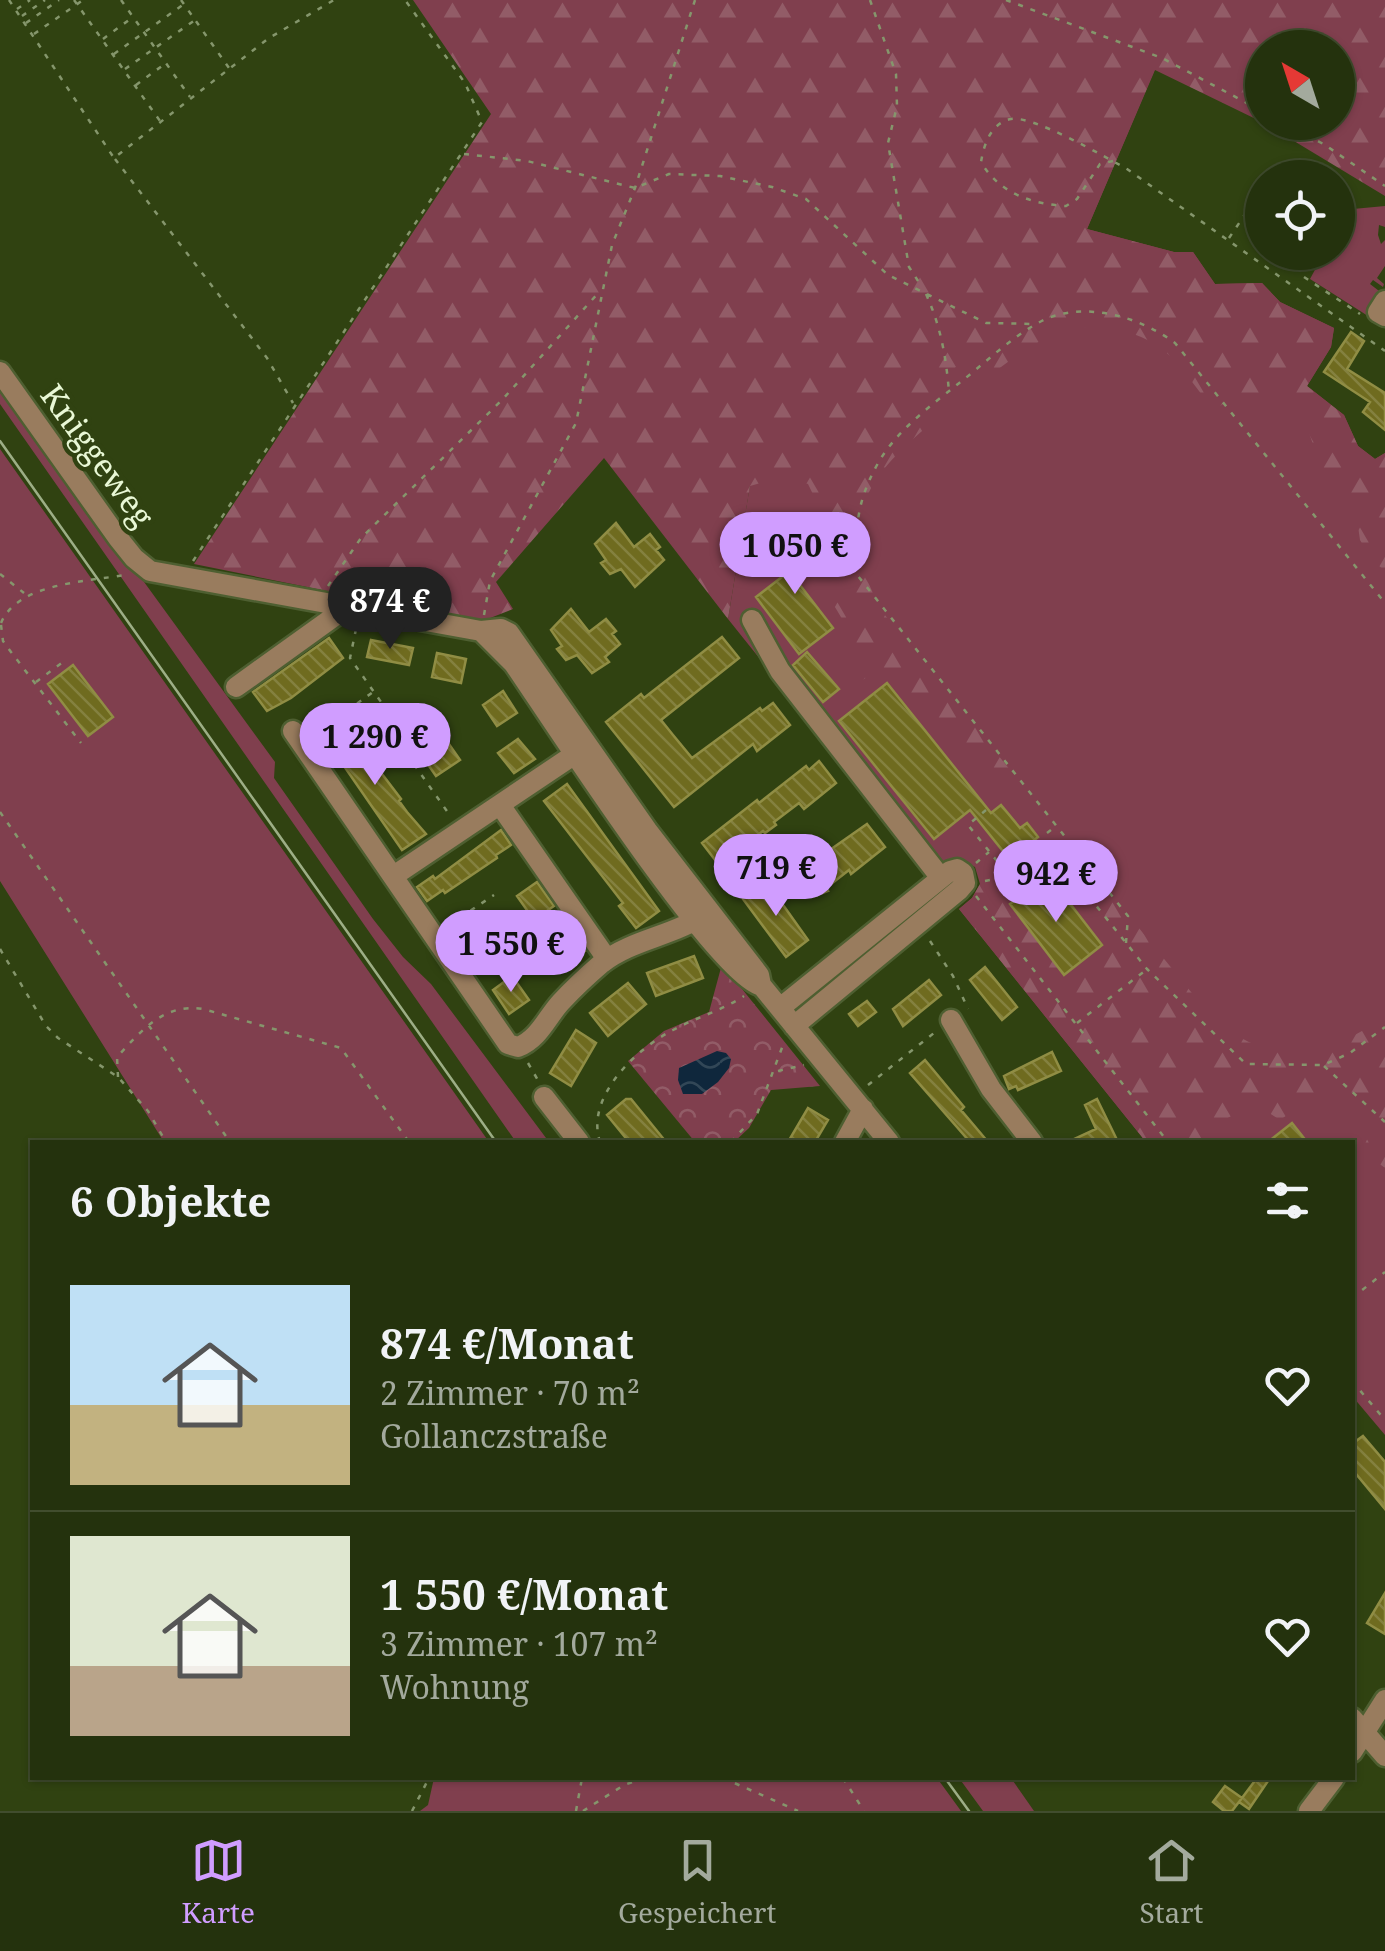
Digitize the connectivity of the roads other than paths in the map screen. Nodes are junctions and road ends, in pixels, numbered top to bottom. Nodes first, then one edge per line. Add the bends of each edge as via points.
1 (0, 372) edge
2 (352, 613) junction
3 (752, 620) dead end
4 (236, 688) dead end
5 (298, 737) road end
6 (582, 750) junction
7 (500, 806) junction
8 (395, 876) junction
9 (941, 878) junction
10 (702, 916) junction
11 (607, 959) junction
12 (780, 1008) junction
13 (951, 1021) road end
14 (790, 1032) junction
15 (544, 1097) road end
16 (863, 1099) junction
17 (577, 1140) edge
18 (845, 1140) edge
19 (888, 1140) edge
20 (1030, 1140) edge
21 (1385, 1700) edge
22 (1359, 1726) edge
23 (1385, 1756) edge
24 (1332, 1780) edge
25 (1309, 1811) edge

1 - 2 street, Kniggeweg via 118,538 150,571
2 - 4 street
2 - 6 street via 481,631
3 - 9 street via 780,672
5 - 8 street
6 - 7 street
6 - 10 street
7 - 8 street
7 - 11 street
8 - 11 street via 508,1044 533,1040
9 - 12 street
9 - 14 street via 958,869 973,882
10 - 11 street
10 - 12 street via 737,970
12 - 14 street
13 - 20 street
14 - 16 street
15 - 17 street
16 - 18 street
16 - 19 street
21 - 22 street
22 - 23 street
24 - 25 street

